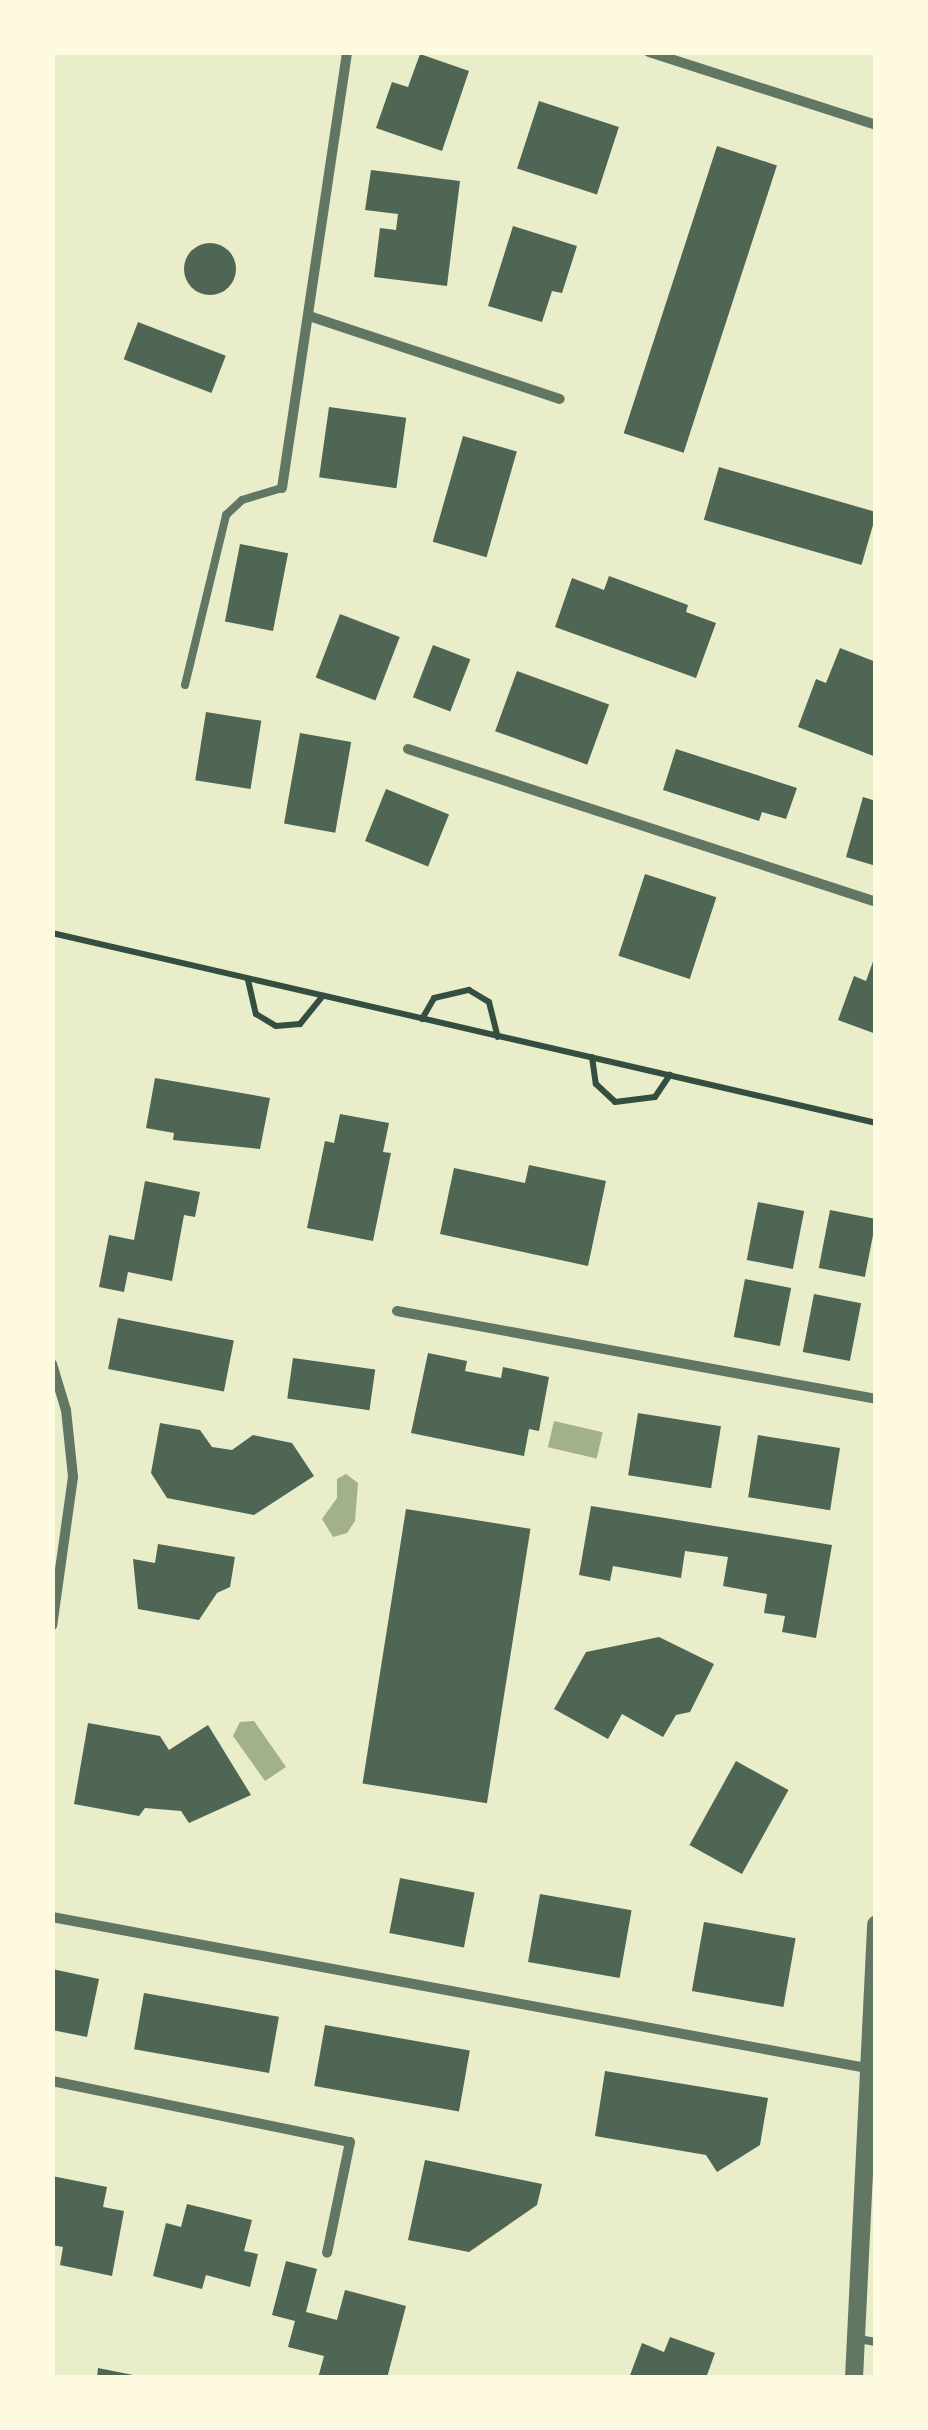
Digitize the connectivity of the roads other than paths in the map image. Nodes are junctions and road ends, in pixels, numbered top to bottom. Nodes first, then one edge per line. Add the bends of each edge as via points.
1 (347, 52) edge
2 (649, 52) edge
3 (876, 125) edge
4 (309, 316) junction
5 (560, 399) dead end
6 (282, 488) joint
7 (185, 685) dead end
8 (408, 749) dead end
9 (876, 902) edge
10 (398, 1310) dead end
11 (52, 1364) edge
12 (876, 1399) edge
13 (52, 1626) edge
14 (52, 1917) edge
15 (876, 1925) edge
16 (867, 2068) junction
17 (52, 2081) edge
18 (326, 2254) dead end
19 (854, 2339) junction
20 (876, 2342) edge
21 (854, 2378) edge

1 - 4 street
2 - 3 street
4 - 5 street
4 - 6 street
6 - 7 lane via 242,500 226,514
8 - 9 street
10 - 12 street
11 - 13 street via 66,1410 73,1477
14 - 16 street
15 - 16 street
16 - 19 street
17 - 18 street via 350,2142
19 - 20 lane
19 - 21 street

